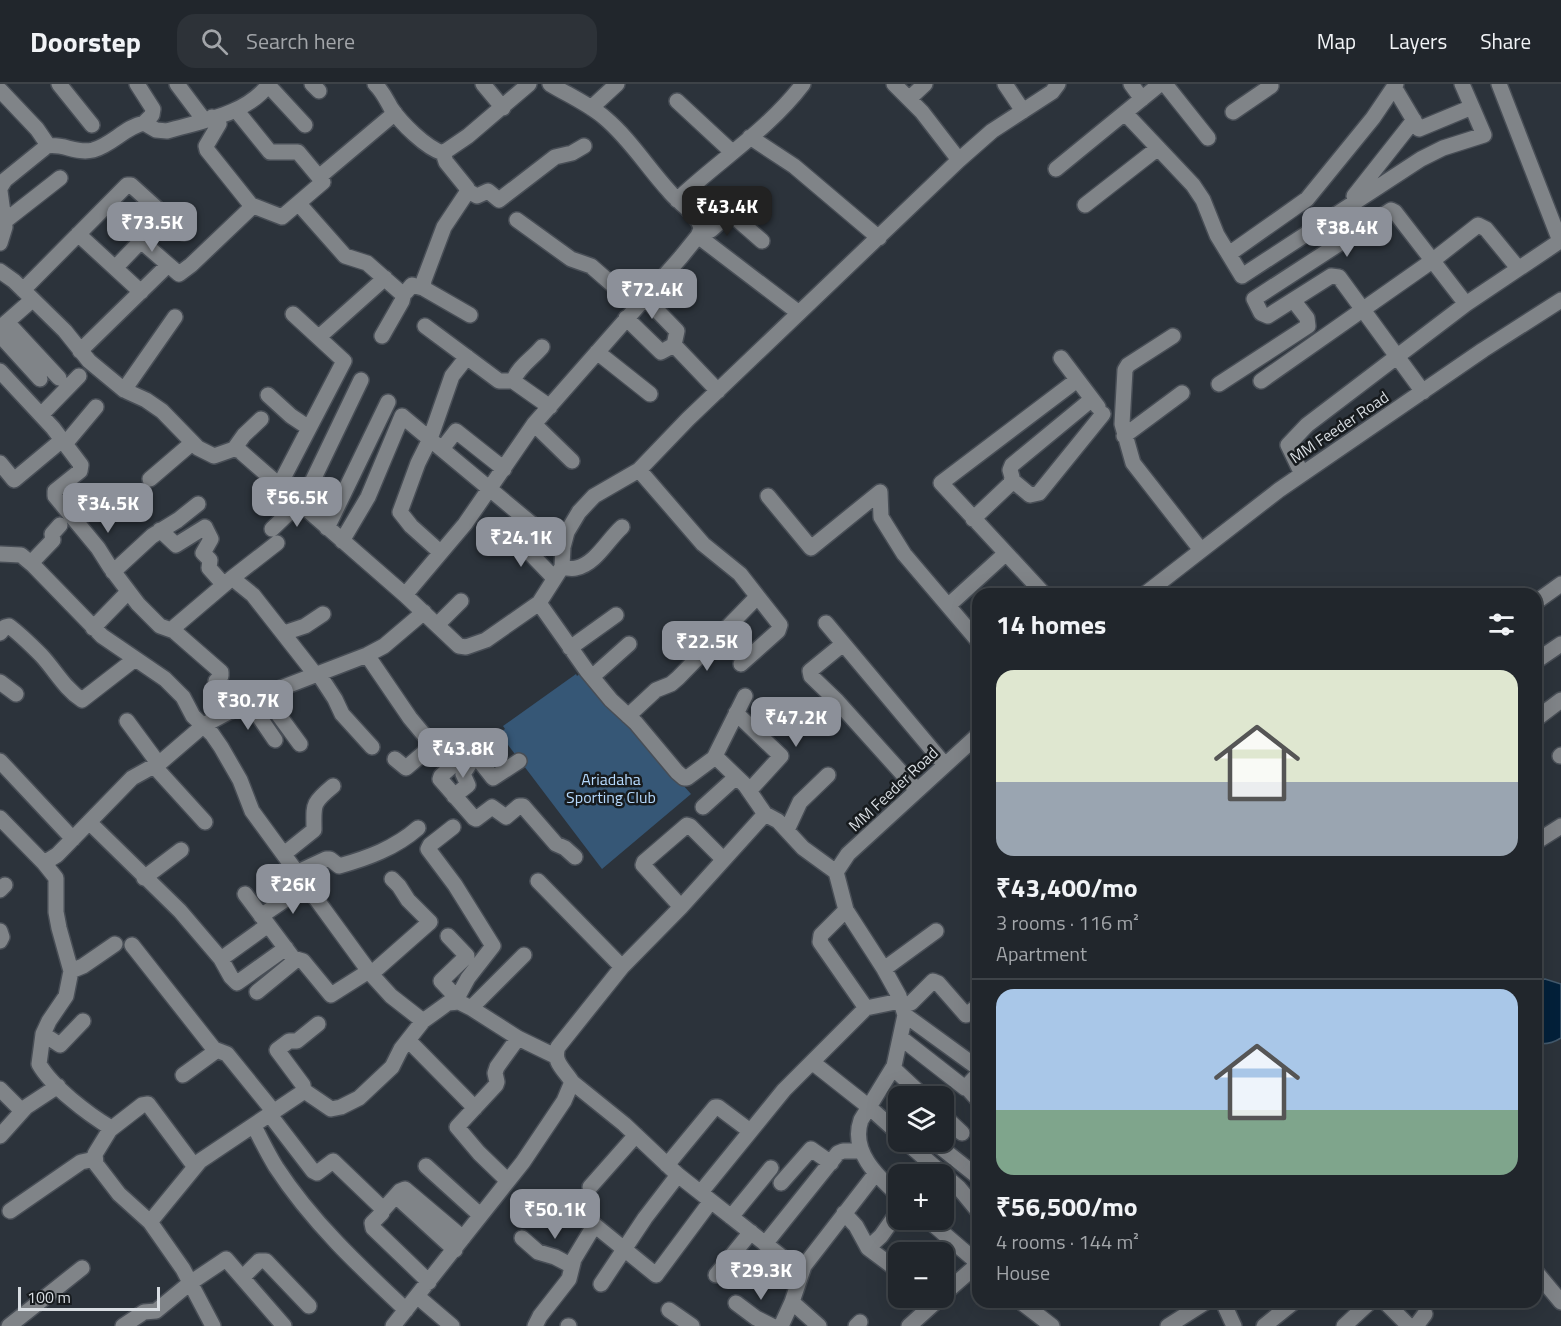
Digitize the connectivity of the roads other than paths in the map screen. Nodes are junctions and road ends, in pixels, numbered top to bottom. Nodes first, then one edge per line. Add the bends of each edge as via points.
1 (59, 84) edge
2 (137, 84) edge
3 (177, 84) edge
4 (483, 84) edge
5 (529, 84) edge
6 (550, 84) edge
7 (617, 84) edge
8 (803, 84) edge
9 (894, 84) edge
10 (925, 84) edge
11 (1005, 84) edge
12 (1131, 84) edge
13 (1160, 84) edge
14 (1165, 84) edge
15 (1462, 84) edge
16 (1499, 84) edge
17 (1272, 85) edge
18 (1395, 85) edge
19 (266, 86) edge
20 (384, 87) edge
21 (1052, 87) edge
22 (0, 90) edge
23 (910, 98) junction
24 (1142, 99) junction
25 (677, 101) dead end
26 (1472, 107) junction
27 (503, 108) junction
28 (591, 108) junction
29 (236, 110) junction
30 (1023, 111) junction
31 (1233, 112) dead end
32 (395, 113) junction
33 (1125, 113) junction
34 (208, 119) junction
35 (1414, 120) junction
36 (144, 123) junction
37 (92, 125) dead end
38 (305, 125) dead end
39 (750, 137) junction
40 (1208, 138) dead end
41 (48, 146) junction
42 (584, 147) dead end
43 (1158, 148) junction
44 (732, 152) junction
45 (443, 153) junction
46 (960, 160) junction
47 (1056, 169) dead end
48 (319, 177) junction
49 (60, 178) dead end
50 (0, 190) edge
51 (468, 191) junction
52 (1354, 196) dead end
53 (677, 200) junction
54 (299, 204) junction
55 (1085, 205) dead end
56 (253, 206) junction
57 (165, 216) junction
58 (517, 220) dead end
59 (5, 221) junction
60 (184, 233) dead end
61 (700, 233) junction
62 (78, 234) junction
63 (879, 238) junction
64 (141, 241) junction
65 (762, 241) dead end
66 (1561, 242) edge
67 (0, 243) edge
68 (1229, 254) junction
69 (1432, 261) junction
70 (168, 265) junction
71 (115, 268) junction
72 (1518, 268) junction
73 (0, 271) edge
74 (385, 278) junction
75 (423, 288) junction
76 (141, 292) junction
77 (404, 293) junction
78 (28, 295) junction
79 (1293, 300) junction
80 (1561, 300) edge
81 (641, 302) junction
82 (1466, 304) junction
83 (1362, 310) junction
84 (799, 312) junction
85 (293, 314) dead end
86 (470, 315) dead end
87 (175, 317) dead end
88 (626, 318) junction
89 (425, 326) dead end
90 (2, 328) edge
91 (382, 336) dead end
92 (1173, 336) dead end
93 (319, 337) junction
94 (674, 345) junction
95 (542, 347) dead end
96 (80, 351) junction
97 (597, 352) junction
98 (467, 357) junction
99 (1396, 357) junction
100 (1061, 358) dead end
101 (0, 371) edge
102 (79, 376) dead end
103 (60, 378) dead end
104 (40, 379) dead end
105 (361, 380) dead end
106 (1077, 380) junction
107 (513, 381) junction
108 (1261, 381) dead end
109 (1219, 384) dead end
110 (124, 390) junction
111 (718, 391) junction
112 (1423, 392) junction
113 (1182, 393) dead end
114 (650, 394) dead end
115 (268, 395) dead end
116 (1092, 399) junction
117 (388, 402) dead end
118 (96, 407) dead end
119 (550, 407) junction
120 (1103, 414) junction
121 (41, 415) junction
122 (261, 419) dead end
123 (534, 424) junction
124 (309, 428) junction
125 (1123, 430) junction
126 (64, 442) junction
127 (192, 443) junction
128 (436, 444) junction
129 (234, 449) junction
130 (572, 461) dead end
131 (0, 463) edge
132 (504, 469) junction
133 (639, 470) junction
134 (1302, 474) junction
135 (150, 479) dead end
136 (1012, 480) junction
137 (279, 486) junction
138 (490, 490) junction
139 (768, 496) dead end
140 (198, 504) dead end
141 (300, 504) junction
142 (973, 519) junction
143 (60, 525) dead end
144 (622, 527) dead end
145 (327, 528) junction
146 (160, 530) junction
147 (342, 541) junction
148 (1201, 550) junction
149 (440, 552) junction
150 (0, 554) edge
151 (1005, 554) junction
152 (31, 563) junction
153 (113, 572) junction
154 (558, 573) junction
155 (228, 581) junction
156 (1561, 584) edge
157 (1038, 588) edge
158 (1153, 588) edge
159 (128, 592) junction
160 (405, 595) junction
161 (757, 597) junction
162 (1542, 598) edge
163 (461, 601) dead end
164 (539, 603) junction
165 (949, 605) junction
166 (424, 612) junction
167 (323, 614) dead end
168 (616, 615) dead end
169 (826, 623) dead end
170 (437, 625) junction
171 (93, 628) junction
172 (171, 629) junction
173 (1, 630) edge
174 (284, 633) junction
175 (972, 634) edge
176 (629, 644) dead end
177 (843, 644) junction
178 (1561, 644) edge
179 (570, 648) junction
180 (367, 655) junction
181 (1542, 657) edge
182 (135, 658) junction
183 (741, 663) dead end
184 (317, 673) junction
185 (592, 677) junction
186 (0, 682) edge
187 (16, 694) dead end
188 (264, 695) junction
189 (745, 696) dead end
190 (1561, 700) edge
191 (249, 702) junction
192 (231, 711) junction
193 (736, 713) junction
194 (1542, 714) edge
195 (628, 716) junction
196 (127, 721) dead end
197 (204, 725) junction
198 (498, 739) dead end
199 (275, 740) dead end
200 (972, 740) edge
201 (300, 744) dead end
202 (433, 745) junction
203 (372, 747) dead end
204 (475, 755) junction
205 (714, 758) junction
206 (395, 759) dead end
207 (0, 761) edge
208 (519, 761) dead end
209 (156, 764) junction
210 (945, 765) junction
211 (828, 776) dead end
212 (735, 778) junction
213 (333, 786) dead end
214 (917, 790) junction
215 (749, 791) junction
216 (454, 796) junction
217 (703, 807) dead end
218 (765, 814) junction
219 (0, 818) edge
220 (89, 822) junction
221 (205, 822) dead end
222 (1561, 826) edge
223 (453, 827) dead end
224 (418, 828) dead end
225 (787, 830) junction
226 (1542, 838) edge
227 (73, 839) junction
228 (181, 850) dead end
229 (284, 854) junction
230 (575, 857) dead end
231 (723, 859) junction
232 (44, 863) junction
233 (836, 872) junction
234 (144, 878) junction
235 (392, 879) dead end
236 (301, 880) junction
237 (538, 881) dead end
238 (245, 894) dead end
239 (681, 906) junction
240 (846, 910) junction
241 (265, 920) junction
242 (0, 931) edge
243 (936, 931) dead end
244 (448, 936) dead end
245 (0, 941) edge
246 (115, 944) dead end
247 (132, 945) dead end
248 (291, 954) junction
249 (524, 955) dead end
250 (221, 958) junction
251 (622, 967) junction
252 (884, 969) junction
253 (72, 970) junction
254 (370, 973) junction
255 (257, 992) dead end
256 (456, 1000) junction
257 (471, 1008) junction
258 (866, 1008) junction
259 (904, 1010) junction
260 (972, 1010) edge
261 (83, 1021) dead end
262 (423, 1021) junction
263 (318, 1024) dead end
264 (43, 1034) junction
265 (518, 1038) junction
266 (902, 1038) junction
267 (408, 1040) junction
268 (216, 1051) junction
269 (555, 1056) junction
270 (812, 1062) junction
271 (972, 1063) edge
272 (893, 1068) junction
273 (183, 1075) dead end
274 (572, 1082) junction
275 (972, 1082) edge
276 (58, 1086) junction
277 (912, 1086) edge
278 (967, 1088) junction
279 (0, 1089) edge
280 (304, 1091) junction
281 (972, 1093) edge
282 (869, 1107) junction
283 (475, 1108) junction
284 (22, 1111) junction
285 (272, 1113) junction
286 (888, 1124) edge
287 (954, 1125) edge
288 (254, 1126) junction
289 (111, 1129) junction
290 (750, 1131) junction
291 (962, 1133) dead end
292 (636, 1135) junction
293 (0, 1136) edge
294 (862, 1151) junction
295 (917, 1152) edge
296 (924, 1152) edge
297 (946, 1152) edge
298 (921, 1156) junction
299 (96, 1159) junction
300 (831, 1163) junction
301 (426, 1166) dead end
302 (195, 1167) junction
303 (771, 1168) dead end
304 (672, 1170) junction
305 (972, 1171) edge
306 (876, 1173) junction
307 (508, 1181) junction
308 (782, 1183) dead end
309 (888, 1184) edge
310 (590, 1187) dead end
311 (706, 1197) junction
312 (565, 1202) dead end
313 (972, 1204) edge
314 (383, 1210) junction
315 (10, 1211) dead end
316 (844, 1213) junction
317 (480, 1215) junction
318 (731, 1217) junction
319 (150, 1222) junction
320 (594, 1226) junction
321 (888, 1226) edge
322 (940, 1230) edge
323 (751, 1233) junction
324 (522, 1238) dead end
325 (459, 1244) junction
326 (765, 1244) junction
327 (868, 1248) junction
328 (624, 1249) junction
329 (972, 1258) edge
330 (888, 1263) edge
331 (572, 1266) junction
332 (82, 1268) dead end
333 (972, 1268) edge
334 (801, 1272) junction
335 (716, 1275) dead end
336 (243, 1277) junction
337 (1542, 1279) edge
338 (429, 1282) junction
339 (190, 1283) junction
340 (601, 1284) dead end
341 (954, 1285) edge
342 (418, 1297) junction
343 (792, 1302) junction
344 (1561, 1302) edge
345 (736, 1303) dead end
346 (309, 1306) dead end
347 (929, 1308) edge
348 (1029, 1308) edge
349 (1196, 1308) edge
350 (1226, 1308) edge
351 (1286, 1308) edge
352 (1364, 1308) edge
353 (1391, 1308) edge
354 (406, 1310) junction
355 (669, 1310) dead end
356 (395, 1325) edge
357 (9, 1326) edge
358 (123, 1326) edge
359 (213, 1326) edge
360 (284, 1326) edge
361 (452, 1326) edge
362 (535, 1326) edge
363 (692, 1326) edge
364 (772, 1326) edge
365 (782, 1326) edge
366 (819, 1326) edge
367 (909, 1326) edge
368 (1052, 1326) edge
369 (1168, 1326) edge
370 (1234, 1326) edge
371 (1264, 1326) edge
372 (1344, 1326) edge
373 (1409, 1326) edge

1 - 37 street
2 - 36 street via 153,109
3 - 34 street
4 - 27 street
5 - 27 street
6 - 28 street
7 - 28 street
8 - 39 street via 779,113
9 - 23 street
10 - 23 street
11 - 30 street
12 - 24 street
13 - 24 street
14 - 40 street
15 - 26 street
16 - 66 street
17 - 31 street
18 - 35 street
18 - 68 street via 1307,200
19 - 29 street
19 - 38 street
20 - 32 street
21 - 30 street
22 - 41 street
23 - 46 street
24 - 33 street
25 - 44 street
26 - 35 street via 1419,129
26 - 68 street via 1484,135 1421,159 1242,276
27 - 45 street
28 - 53 street via 626,139
29 - 34 street
29 - 48 street via 270,152 298,152
30 - 46 street via 992,131
32 - 45 street via 417,137
32 - 48 street
33 - 43 street
33 - 47 street
34 - 36 street via 162,132
34 - 56 street via 219,124 207,150
35 - 52 street
36 - 41 street via 95,149 79,152 54,144
39 - 44 street
39 - 63 street via 794,166
41 - 50 street via 5,180
42 - 51 street via 555,157 499,200 487,191 477,196
43 - 55 street
43 - 68 street via 1193,185
44 - 53 street
45 - 51 street
46 - 63 street
48 - 54 street via 323,184
49 - 59 street
50 - 59 street
51 - 75 street via 444,227
53 - 61 street via 697,219
54 - 56 street via 280,217
54 - 74 street via 345,256 367,263
56 - 70 street via 181,273
57 - 60 street
57 - 62 street via 127,185
57 - 64 street
58 - 81 street
59 - 67 street
61 - 65 street via 711,230 730,213
61 - 81 street
61 - 84 street
62 - 71 street
62 - 78 street
63 - 84 street
64 - 70 street
64 - 71 street
66 - 72 street
69 - 72 street via 1480,225
69 - 79 street via 1390,210 1254,299 1264,316
69 - 82 street
69 - 83 street
70 - 76 street
71 - 76 street
72 - 82 street
73 - 78 street
74 - 77 street
74 - 93 street
75 - 77 street via 412,285
75 - 86 street
76 - 96 street
77 - 91 street
78 - 90 street
78 - 96 street
79 - 83 street via 1335,275
79 - 109 street via 1309,325
80 - 112 street, MM Feeder Road
81 - 88 street
81 - 94 street via 677,331
82 - 99 street
83 - 99 street
83 - 108 street
84 - 111 street
85 - 93 street
87 - 110 street
88 - 94 street via 661,352
88 - 97 street
89 - 98 street
90 - 103 street
90 - 104 street
92 - 125 street via 1125,370
93 - 124 street via 344,361
94 - 111 street
95 - 107 street via 520,368
96 - 110 street
97 - 114 street
97 - 119 street
98 - 107 street via 499,381
98 - 128 street via 452,376
99 - 112 street
99 - 134 street via 1290,441 1288,448
100 - 106 street
101 - 121 street
102 - 121 street
105 - 141 street
106 - 116 street
106 - 142 street via 942,480 942,486
107 - 119 street
110 - 127 street via 162,411
111 - 133 street
112 - 134 street, MM Feeder Road
113 - 125 street
115 - 124 street
116 - 120 street
116 - 136 street via 1012,465
117 - 145 street
118 - 126 street
119 - 123 street
120 - 125 street
120 - 136 street via 1040,493 1030,495
121 - 126 street
122 - 129 street
123 - 130 street
123 - 132 street
124 - 137 street
125 - 148 street via 1132,463
126 - 131 street via 14,480
126 - 153 street via 82,468 55,491 55,496
127 - 129 street via 214,456
127 - 135 street
128 - 132 street via 456,431
128 - 138 street
128 - 147 street via 402,416 368,497
128 - 149 street via 418,463 400,512
129 - 137 street
132 - 138 street
133 - 154 street via 601,491 579,512 564,540
133 - 161 street via 703,544 740,574
134 - 148 street, MM Feeder Road
136 - 142 street
137 - 141 street
138 - 149 street
138 - 154 street via 539,530 528,551
139 - 165 street via 811,548 880,492 881,518 904,554
140 - 146 street
141 - 145 street
141 - 155 street
142 - 151 street
143 - 152 street
144 - 154 street via 593,558 575,569
145 - 147 street
146 - 153 street
146 - 155 street via 176,545 205,527 211,539 203,553 210,560 209,568
147 - 160 street
148 - 158 street, MM Feeder Road
149 - 160 street
150 - 152 street via 21,555
151 - 157 street
151 - 165 street
152 - 171 street
153 - 159 street
154 - 164 street
155 - 172 street
155 - 174 street via 254,595
156 - 162 street
159 - 171 street
159 - 172 street via 160,626
160 - 166 street
161 - 183 street via 780,628
161 - 195 street via 678,678 656,690
163 - 170 street
164 - 170 street via 491,636 466,647 459,646
164 - 179 street
165 - 175 street
166 - 170 street
166 - 180 street via 384,646
167 - 174 street
168 - 179 street
169 - 177 street
171 - 182 street
172 - 192 street via 221,672 215,687
173 - 182 street via 9,626 16,631 82,700
174 - 184 street
176 - 185 street
177 - 210 street
177 - 214 street via 810,671 811,676
178 - 181 street
179 - 185 street
180 - 184 street
180 - 202 street
182 - 197 street via 165,679
184 - 188 street
184 - 203 street via 342,714
185 - 195 street
186 - 187 street
188 - 191 street
188 - 201 street
189 - 193 street
190 - 194 street
191 - 192 street
191 - 199 street
192 - 197 street
193 - 205 street
193 - 215 street via 781,756
195 - 205 street via 684,778
196 - 209 street
197 - 209 street
197 - 229 street via 238,776 252,811
198 - 204 street
200 - 210 street, MM Feeder Road
202 - 206 street via 406,768
202 - 216 street via 449,765 440,779
204 - 208 street via 493,778
204 - 216 street via 463,774 468,785
205 - 212 street
207 - 227 street
209 - 220 street via 132,778
209 - 221 street
210 - 214 street, MM Feeder Road
211 - 225 street via 800,802
212 - 215 street
212 - 217 street
213 - 229 street via 316,803 314,830
214 - 233 street, MM Feeder Road via 848,854
215 - 218 street
216 - 230 street via 475,819 492,807 506,817 523,806 556,844
218 - 225 street
218 - 231 street
219 - 232 street
220 - 227 street
220 - 234 street
222 - 226 street
223 - 256 street via 428,849 493,945
224 - 236 street via 376,855 339,866 326,859
225 - 233 street via 802,848
227 - 232 street
228 - 234 street
229 - 236 street
231 - 239 street
231 - 239 street via 687,825 644,862
232 - 253 street via 56,878 56,912
233 - 240 street
234 - 250 street via 180,911
235 - 254 street via 430,922
236 - 241 street
236 - 254 street
237 - 251 street
238 - 241 street
239 - 251 street
240 - 252 street
240 - 258 street via 821,935 820,942
241 - 248 street
241 - 250 street
242 - 245 street
243 - 252 street
244 - 256 street via 467,956 441,981
246 - 253 street
247 - 268 street
248 - 250 street via 238,983
248 - 254 street via 303,961 331,995
248 - 255 street
249 - 257 street
251 - 269 street via 558,1047
252 - 259 street
253 - 264 street via 66,996
254 - 262 street
256 - 257 street
256 - 262 street
257 - 265 street
258 - 259 street via 900,1001
258 - 270 street
259 - 260 street via 933,981 966,1015
259 - 266 street
259 - 271 street
261 - 264 street via 60,1045
262 - 267 street
263 - 280 street via 297,1041 289,1041 277,1050
264 - 276 street via 39,1064
265 - 269 street
265 - 283 street via 497,1067 496,1085
266 - 272 street
266 - 278 street
267 - 280 street via 392,1067 359,1098 341,1107 331,1109
267 - 283 street
268 - 273 street
268 - 285 street via 227,1053
269 - 274 street
270 - 282 street
270 - 290 street
272 - 277 street
272 - 282 street
274 - 292 street
274 - 307 street via 560,1108
275 - 278 street
276 - 284 street
276 - 289 street
278 - 281 street
279 - 284 street
280 - 285 street
282 - 286 street
282 - 294 street via 858,1127
283 - 307 street via 458,1130
284 - 293 street
285 - 288 street
285 - 314 street via 313,1171 317,1173 333,1161
287 - 291 street
288 - 302 street
288 - 354 street via 277,1167 313,1216
289 - 299 street via 95,1154
289 - 302 street via 148,1104
290 - 304 street via 716,1107
290 - 311 street
292 - 304 street
292 - 310 street
294 - 300 street via 841,1151
294 - 306 street
295 - 298 street
296 - 298 street
297 - 305 street
298 - 313 street
299 - 315 street via 81,1162
299 - 319 street via 119,1194
300 - 308 street via 811,1149
300 - 326 street
301 - 317 street
302 - 319 street
303 - 318 street
304 - 311 street
304 - 328 street via 660,1196
306 - 309 street
306 - 316 street
307 - 317 street
311 - 318 street
311 - 328 street via 657,1275
312 - 320 street
314 - 325 street via 406,1190
314 - 338 street via 372,1223 373,1228
316 - 327 street
316 - 334 street
317 - 325 street
318 - 323 street
319 - 339 street
320 - 328 street
320 - 331 street
321 - 327 street
322 - 329 street
323 - 326 street
323 - 335 street
324 - 331 street via 538,1252
325 - 338 street
326 - 334 street
327 - 330 street
328 - 340 street
331 - 362 street via 569,1279
332 - 357 street
333 - 341 street
334 - 343 street
336 - 339 street via 224,1259
336 - 346 street via 260,1261 266,1261
336 - 360 street
337 - 344 street
338 - 342 street
339 - 358 street via 156,1311 144,1312
339 - 359 street
342 - 354 street
342 - 361 street
343 - 365 street
343 - 366 street
345 - 364 street
347 - 367 street
348 - 368 street
349 - 369 street
350 - 370 street
351 - 371 street
352 - 372 street
353 - 373 street
354 - 356 street
355 - 363 street

